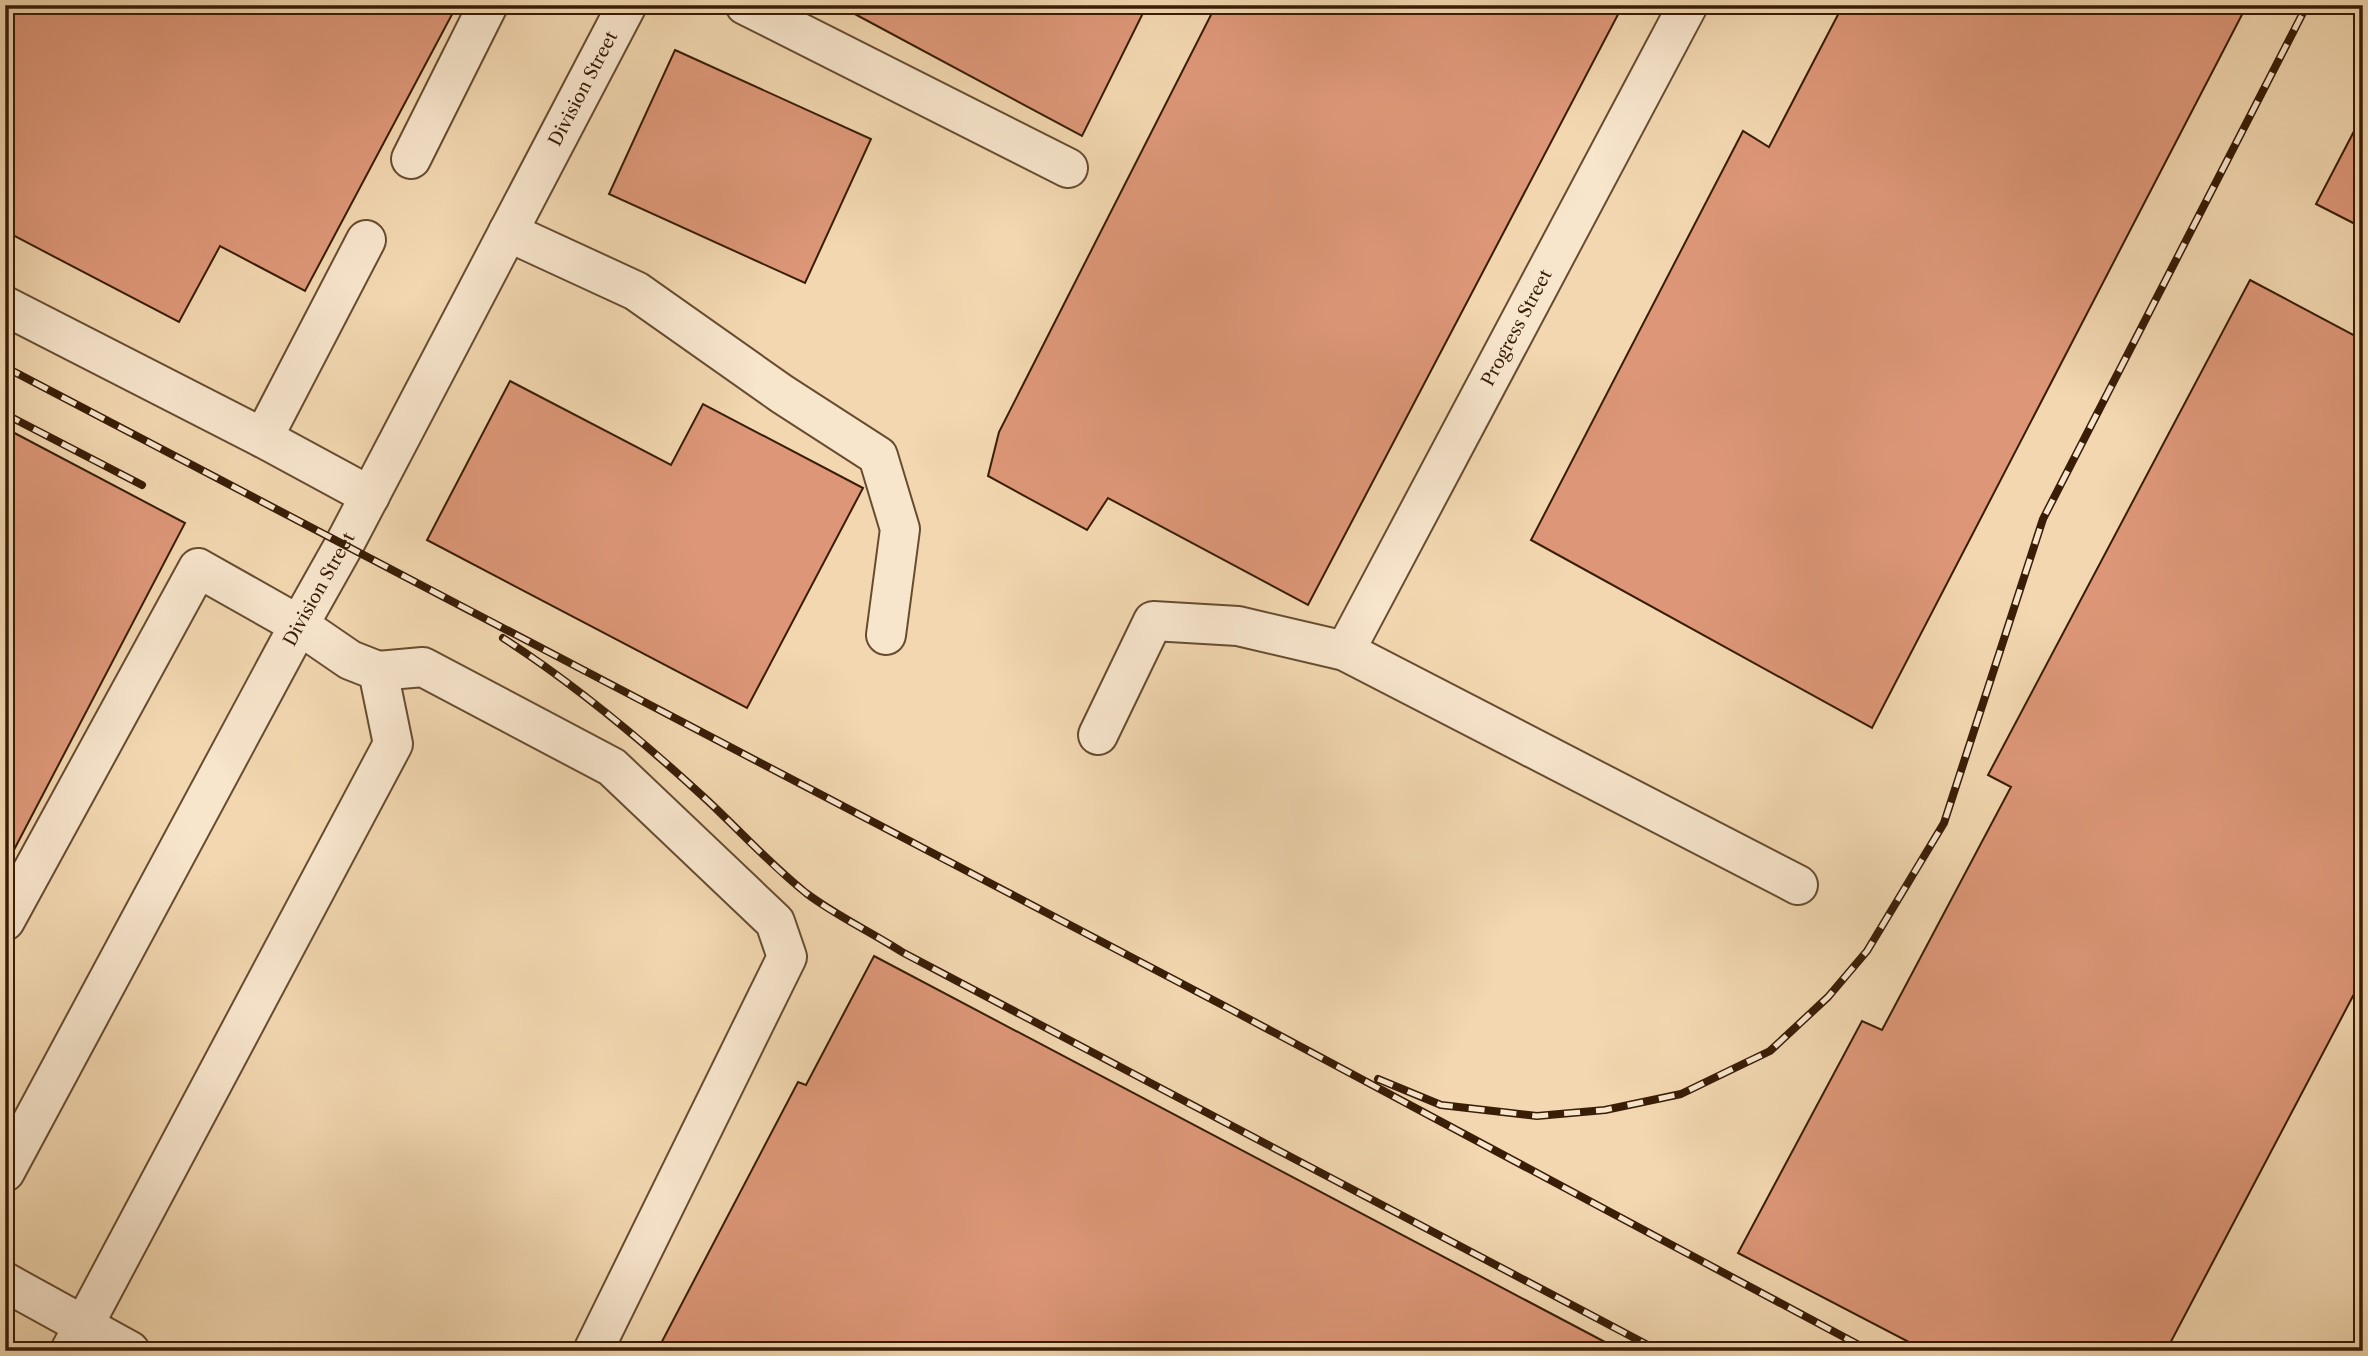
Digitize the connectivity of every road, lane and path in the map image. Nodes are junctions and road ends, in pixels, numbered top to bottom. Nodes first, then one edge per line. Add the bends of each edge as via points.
1 (488, 5) edge
2 (627, 5) edge
3 (745, 5) edge
4 (1688, 5) edge
5 (411, 159) dead end
6 (1068, 168) dead end
7 (508, 232) junction
8 (366, 240) dead end
9 (5, 306) edge
10 (263, 438) junction
11 (370, 496) junction
12 (299, 625) junction
13 (886, 635) dead end
14 (1345, 651) junction
15 (378, 671) junction
16 (1098, 735) dead end
17 (1798, 885) dead end
18 (5, 921) edge
19 (5, 1172) edge
20 (5, 1282) edge
21 (77, 1338) edge
22 (130, 1351) edge
23 (593, 1351) edge

1 - 5 street
2 - 7 street, Division Street
3 - 6 street
4 - 14 street, Progress Street
7 - 11 street, Division Street
7 - 13 street via 636,291 878,456 900,529
8 - 10 street
9 - 10 street
10 - 11 street
11 - 12 street, Division Street
12 - 15 street via 350,660
12 - 18 street via 198,568
12 - 19 street, Division Street
14 - 16 street via 1238,626 1153,621
14 - 17 street
15 - 21 street via 393,744
15 - 23 street via 423,667 612,766 775,922 787,957
20 - 21 street
21 - 22 street

